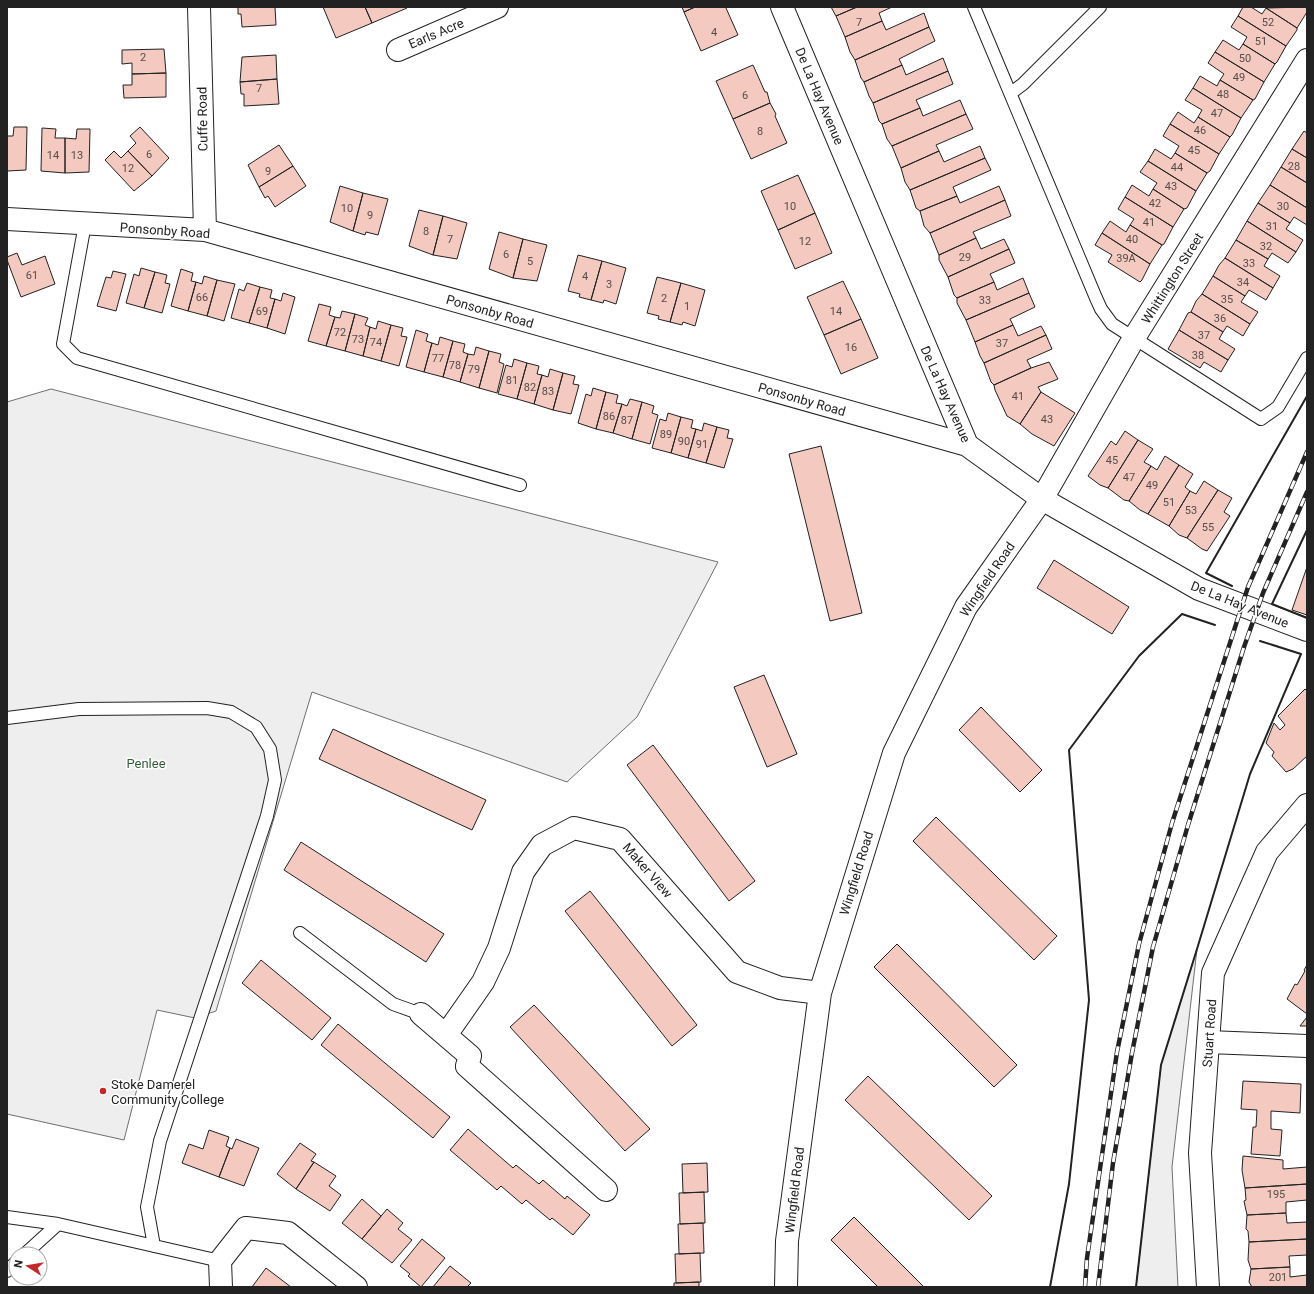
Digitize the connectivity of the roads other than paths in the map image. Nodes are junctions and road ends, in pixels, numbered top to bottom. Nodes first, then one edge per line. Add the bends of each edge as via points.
1 (199, 7) edge
2 (496, 7) edge
3 (782, 7) edge
4 (974, 7) edge
5 (1100, 7) edge
6 (398, 50) dead end
7 (1307, 60) edge
8 (1011, 93) junction
9 (7, 219) edge
10 (85, 224) junction
11 (205, 230) junction
12 (1134, 338) junction
13 (1307, 358) edge
14 (967, 445) junction
15 (520, 485) dead end
16 (1042, 499) junction
17 (1307, 630) edge
18 (7, 718) edge
19 (1307, 804) edge
20 (300, 933) dead end
21 (820, 993) junction
22 (421, 1014) joint
23 (446, 1035) junction
24 (1208, 1042) junction
25 (1307, 1046) edge
26 (606, 1190) dead end
27 (7, 1217) edge
28 (58, 1224) junction
29 (34, 1246) edge
30 (154, 1246) junction
31 (220, 1261) junction
32 (221, 1287) edge
33 (356, 1287) edge
34 (786, 1287) edge
35 (1208, 1287) edge

1 - 11 street, Cuffe Road
2 - 6 street, Earls Acre
3 - 14 street, De La Hay Avenue
4 - 8 lane
5 - 8 lane
7 - 12 street, Whittington Street
8 - 12 lane via 1101,310 1112,324
9 - 10 street, Ponsonby Road
10 - 11 street, Ponsonby Road
10 - 15 lane via 63,344 77,358
11 - 14 street, Ponsonby Road
12 - 13 lane via 1261,419 1278,407
12 - 16 street, Whittington Street
14 - 16 street, De La Hay Avenue
16 - 17 street, De La Hay Avenue via 1199,589
16 - 21 street, Wingfield Road via 966,607 894,753
18 - 30 lane via 79,709 207,708 231,712 256,727 270,749 275,780 267,816 160,1141 147,1207
19 - 24 street, Stuart Road via 1267,852 1213,973
20 - 22 lane via 393,1004
21 - 23 street, Maker View via 780,988 738,972 620,839 574,828 542,845 523,872 499,948 484,982
21 - 34 street, Wingfield Road via 787,1241
22 - 23 street
23 - 26 street via 470,1056 466,1066
24 - 25 street
24 - 35 street, Stuart Road via 1200,1153
27 - 28 lane
28 - 29 lane
28 - 30 lane
30 - 31 lane
31 - 32 street
31 - 33 street via 246,1228 288,1233

